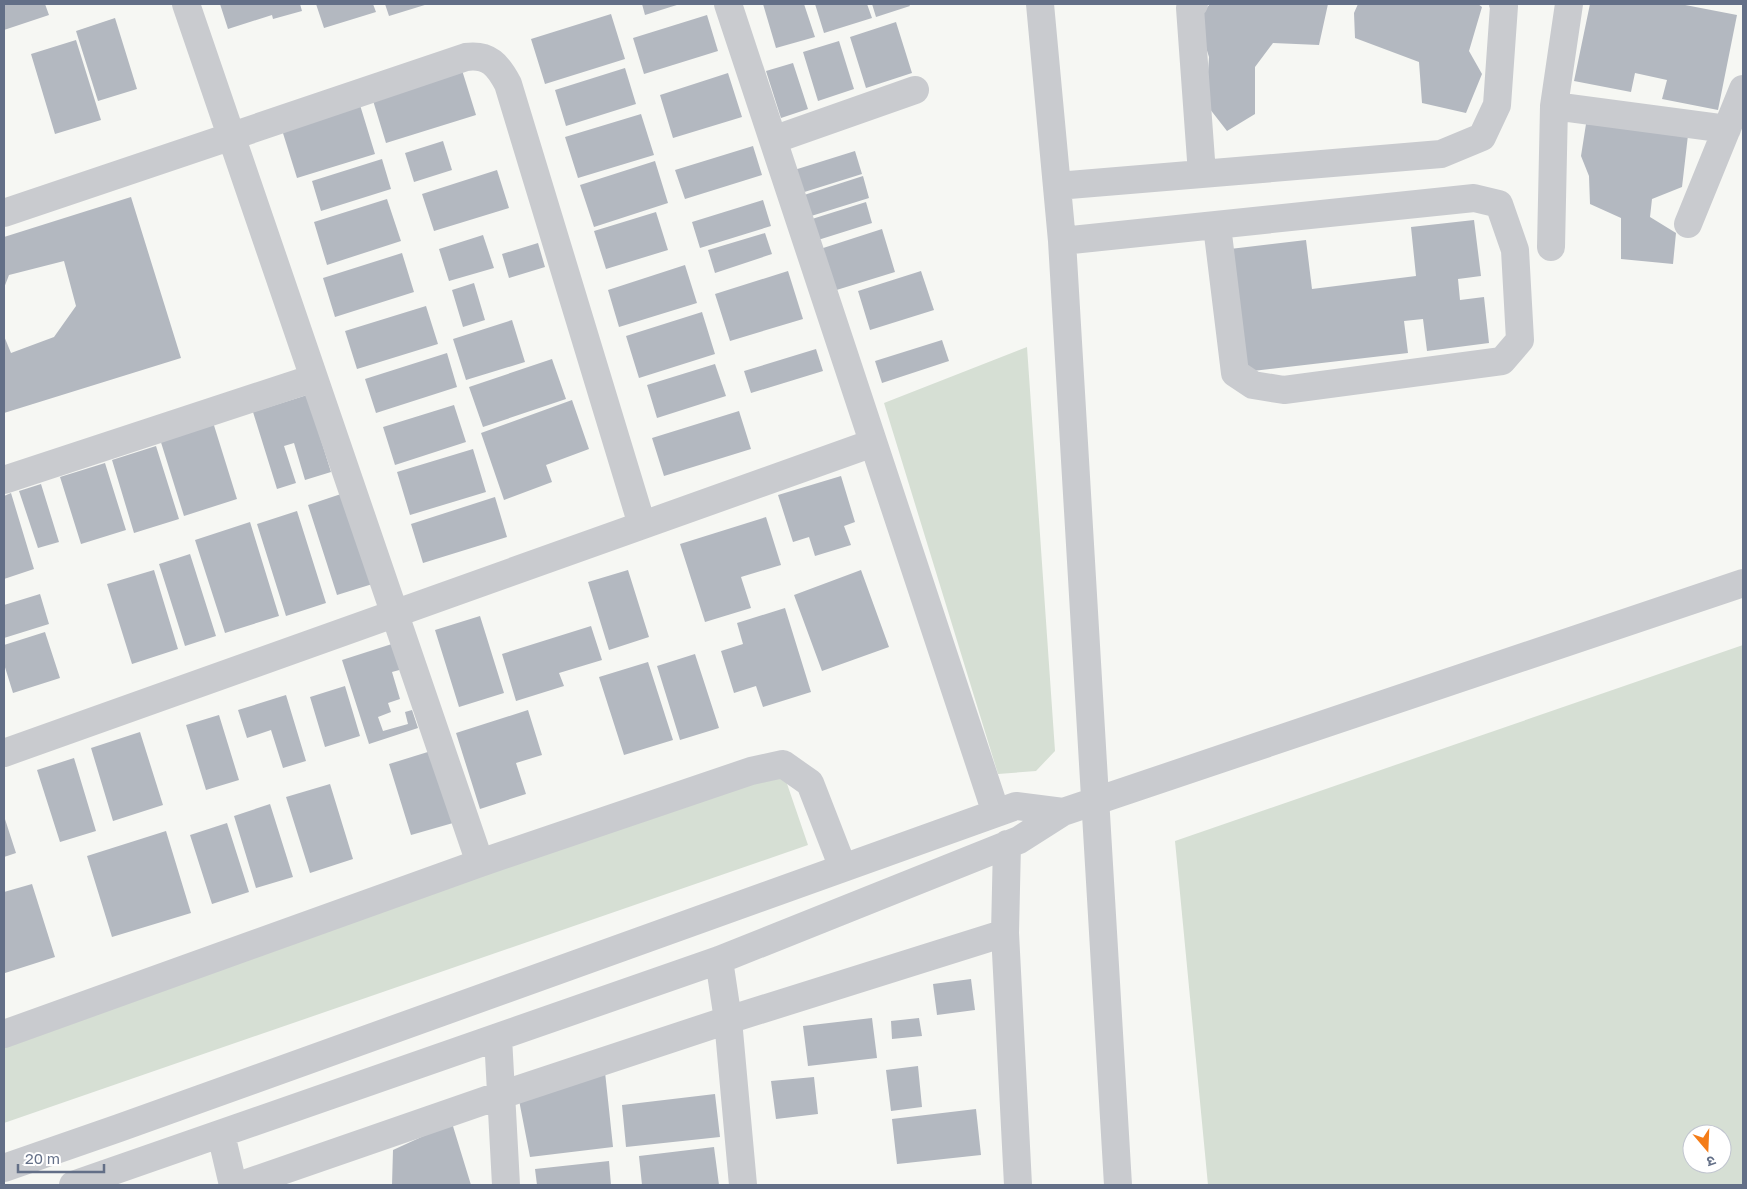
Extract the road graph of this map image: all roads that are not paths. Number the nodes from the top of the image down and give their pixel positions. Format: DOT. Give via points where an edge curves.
graph roads {
  1 [pos="186,4"];
  2 [pos="728,4"];
  3 [pos="1040,4"];
  4 [pos="1194,4"];
  5 [pos="1503,4"];
  6 [pos="1569,4"];
  7 [pos="1743,89"];
  8 [pos="915,90"];
  9 [pos="1554,106"];
  10 [pos="1727,129"];
  11 [pos="231,136"];
  12 [pos="773,140"];
  13 [pos="1202,174"];
  14 [pos="1057,186"];
  15 [pos="4,213"];
  16 [pos="1688,224"];
  17 [pos="1217,226"];
  18 [pos="1062,241"];
  19 [pos="1551,247"];
  20 [pos="314,378"];
  21 [pos="873,443"];
  22 [pos="4,480"];
  23 [pos="642,525"];
  24 [pos="1743,583"];
  25 [pos="394,614"];
  26 [pos="4,753"];
  27 [pos="1096,801"];
  28 [pos="1063,812"];
  29 [pos="996,813"];
  30 [pos="1007,844"];
  31 [pos="480,863"];
  32 [pos="843,868"];
  33 [pos="1005,933"];
  34 [pos="719,960"];
  35 [pos="728,1020"];
  36 [pos="4,1034"];
  37 [pos="498,1037"];
  38 [pos="501,1095"];
  39 [pos="221,1134"];
  40 [pos="4,1168"];
  41 [pos="74,1185"];
  42 [pos="233,1185"];
  43 [pos="240,1185"];
  44 [pos="506,1185"];
  45 [pos="743,1185"];
  46 [pos="1018,1185"];
  47 [pos="1118,1185"];
  1 -- 11 [label="street"];
  2 -- 12 [label="street"];
  3 -- 14 [label="street"];
  4 -- 13 [label="street" via="1190,8"];
  5 -- 13 [label="street" via="1497,105 1482,137 1441,154"];
  6 -- 9 [label="street"];
  7 -- 10 [label="street"];
  8 -- 12 [label="street"];
  9 -- 10 [label="street"];
  9 -- 19 [label="street"];
  10 -- 16 [label="street"];
  11 -- 15 [label="street"];
  11 -- 20 [label="street"];
  11 -- 23 [label="street" via="466,57 476,56 492,61 508,84"];
  12 -- 21 [label="street"];
  13 -- 14 [label="street"];
  14 -- 18 [label="street"];
  17 -- 17 [label="street" via="1235,373 1253,385 1284,390 1502,361 1520,340 1515,250 1499,204 1474,198"];
  17 -- 18 [label="street"];
  18 -- 27 [label="street"];
  20 -- 22 [label="street"];
  20 -- 25 [label="street"];
  21 -- 23 [label="street"];
  21 -- 29 [label="street"];
  23 -- 25 [label="street"];
  24 -- 27 [label="street"];
  25 -- 26 [label="street"];
  25 -- 31 [label="street"];
  27 -- 28 [label="street"];
  27 -- 47 [label="street"];
  28 -- 29 [label="street" via="1016,806"];
  28 -- 30 [label="street"];
  29 -- 32 [label="street"];
  30 -- 33 [label="street"];
  30 -- 34 [label="street"];
  31 -- 32 [label="street" via="751,771 784,764 810,783"];
  31 -- 36 [label="street"];
  32 -- 40 [label="street"];
  33 -- 35 [label="street"];
  33 -- 46 [label="street"];
  34 -- 35 [label="street"];
  34 -- 37 [label="street"];
  35 -- 38 [label="street"];
  35 -- 45 [label="street"];
  37 -- 38 [label="street"];
  37 -- 39 [label="street"];
  38 -- 43 [label="street"];
  38 -- 44 [label="street"];
  39 -- 41 [label="street"];
  39 -- 42 [label="street"];
}
